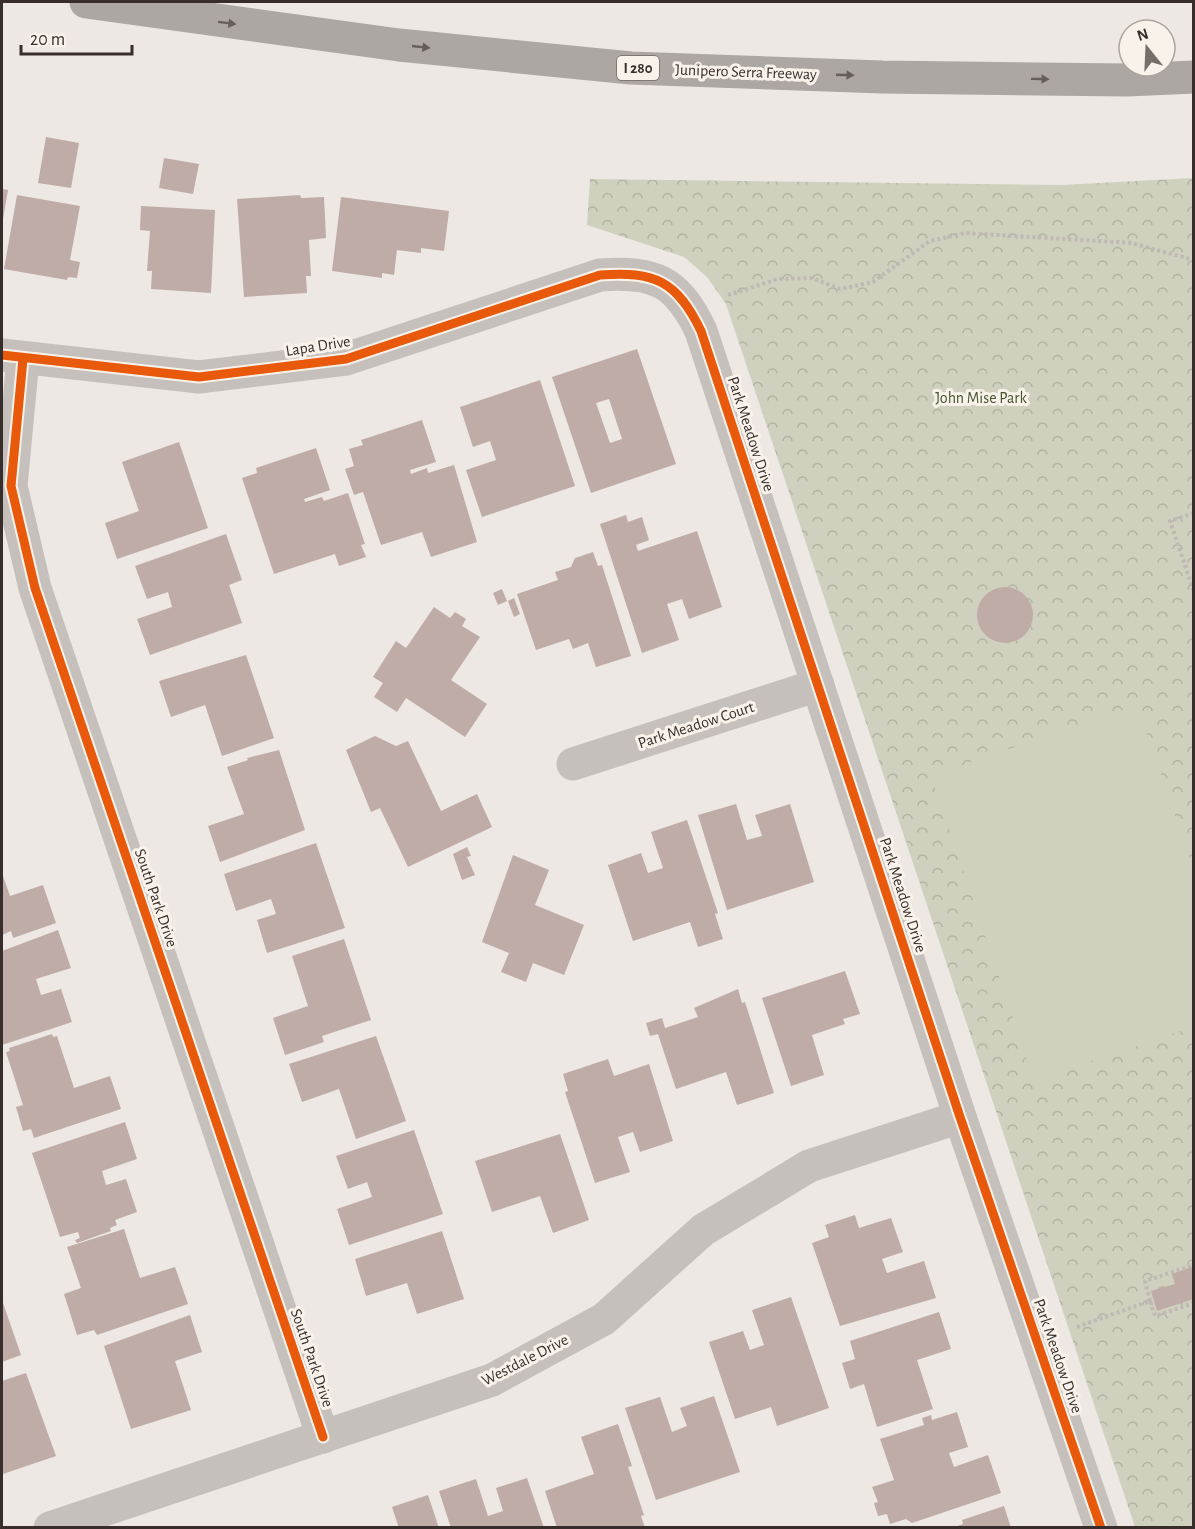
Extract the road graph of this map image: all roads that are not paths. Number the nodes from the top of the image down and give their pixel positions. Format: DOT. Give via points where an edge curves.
graph roads {
  1 [pos="86,2"];
  2 [pos="1194,76"];
  3 [pos="663,282"];
  4 [pos="13,357"];
  5 [pos="818,685"];
  6 [pos="573,764"];
  7 [pos="960,1117"];
  8 [pos="323,1437"];
  9 [pos="50,1527"];
  10 [pos="1101,1527"];
  1 -- 2 [label="highway, Junipero Serra Freeway / I 280, one-way" via="399,45 631,68 882,77 1127,80"];
  3 -- 4 [label="street, Lapa Drive" via="632,273 600,276 346,359 199,377"];
  3 -- 5 [label="street, Park Meadow Drive" via="688,303 701,332"];
  4 -- 8 [label="street, South Park Drive" via="11,486 35,588"];
  5 -- 6 [label="street, Park Meadow Court"];
  5 -- 7 [label="street, Park Meadow Drive"];
  7 -- 8 [label="street, Westdale Drive" via="809,1166 703,1230 604,1319 492,1380"];
  7 -- 10 [label="street, Park Meadow Drive"];
  8 -- 9 [label="street, Westdale Drive"];
}
